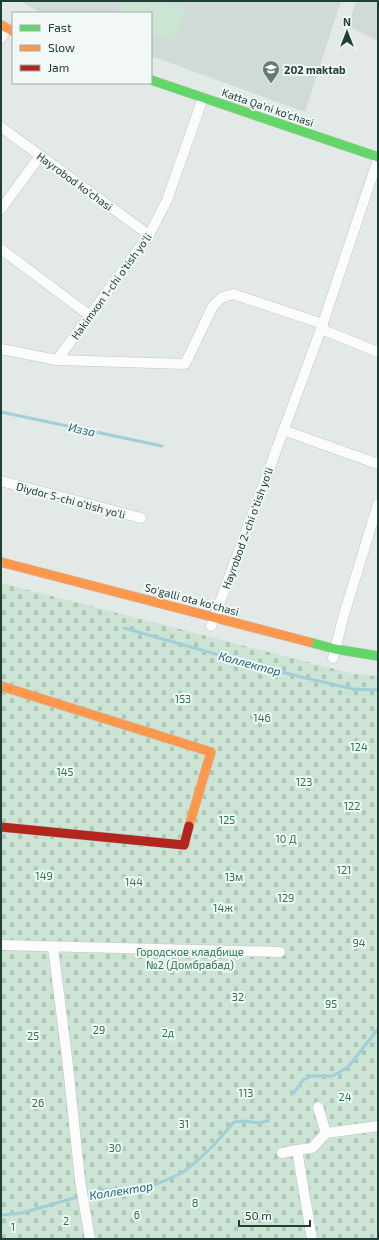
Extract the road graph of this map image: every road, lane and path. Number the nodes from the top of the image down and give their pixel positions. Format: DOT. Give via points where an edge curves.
graph roads {
  1 [pos="7,28"];
  2 [pos="1,38"];
  3 [pos="152,80"];
  4 [pos="204,98"];
  5 [pos="1,127"];
  6 [pos="40,156"];
  7 [pos="378,158"];
  8 [pos="1,209"];
  9 [pos="149,235"];
  10 [pos="1,249"];
  11 [pos="89,315"];
  12 [pos="322,326"];
  13 [pos="1,348"];
  14 [pos="378,352"];
  15 [pos="57,360"];
  16 [pos="283,430"];
  17 [pos="378,464"];
  18 [pos="1,481"];
  19 [pos="378,504"];
  20 [pos="141,518"];
  21 [pos="1,562"];
  22 [pos="1,572"];
  23 [pos="212,621"];
  24 [pos="336,655"];
  25 [pos="378,656"];
  26 [pos="1,686"];
  27 [pos="1,826"];
  28 [pos="1,945"];
  29 [pos="53,946"];
  30 [pos="280,952"];
  31 [pos="318,1107"];
  32 [pos="378,1126"];
  33 [pos="326,1133"];
  34 [pos="297,1150"];
  35 [pos="282,1153"];
  36 [pos="90,1239"];
  37 [pos="312,1239"];
  1 -- 2 [label="street"];
  3 -- 4 [label="main road, Katta Qa'ni ko'chasi"];
  4 -- 7 [label="main road, Katta Qa'ni ko'chasi"];
  4 -- 9 [label="street, Hakimxon 1-chi o'tish yo'li" via="167,200"];
  5 -- 6 [label="street, Hayrobod ko'chasi"];
  6 -- 8 [label="street"];
  6 -- 9 [label="street, Hayrobod ko'chasi"];
  7 -- 12 [label="street, Hayrobod 2-chi o'tish yo'li"];
  9 -- 11 [label="street, Hakimxon 1-chi o'tish yo'li"];
  10 -- 11 [label="street"];
  11 -- 15 [label="street, Hakimxon 1-chi o'tish yo'li"];
  12 -- 14 [label="street"];
  12 -- 15 [label="street" via="233,294 221,298 213,306 185,364"];
  12 -- 16 [label="street, Hayrobod 2-chi o'tish yo'li"];
  13 -- 15 [label="street"];
  16 -- 17 [label="street"];
  16 -- 23 [label="street, Hayrobod 2-chi o'tish yo'li"];
  18 -- 20 [label="street, Diydor 5-chi o'tish yo'li"];
  19 -- 24 [label="street" via="343,618"];
  21 -- 23 [label="main road, So'galli ota ko'chasi"];
  22 -- 23 [label="main road, So'galli ota ko'chasi"];
  23 -- 24 [label="main road, So'galli ota ko'chasi"];
  24 -- 25 [label="main road, So'galli ota ko'chasi"];
  26 -- 27 [label="main road" via="211,752 184,845"];
  28 -- 29 [label="street"];
  29 -- 30 [label="street"];
  29 -- 36 [label="street" via="80,1180"];
  31 -- 33 [label="street"];
  32 -- 33 [label="street"];
  33 -- 34 [label="street" via="312,1148"];
  34 -- 35 [label="street"];
  34 -- 37 [label="street"];
}
